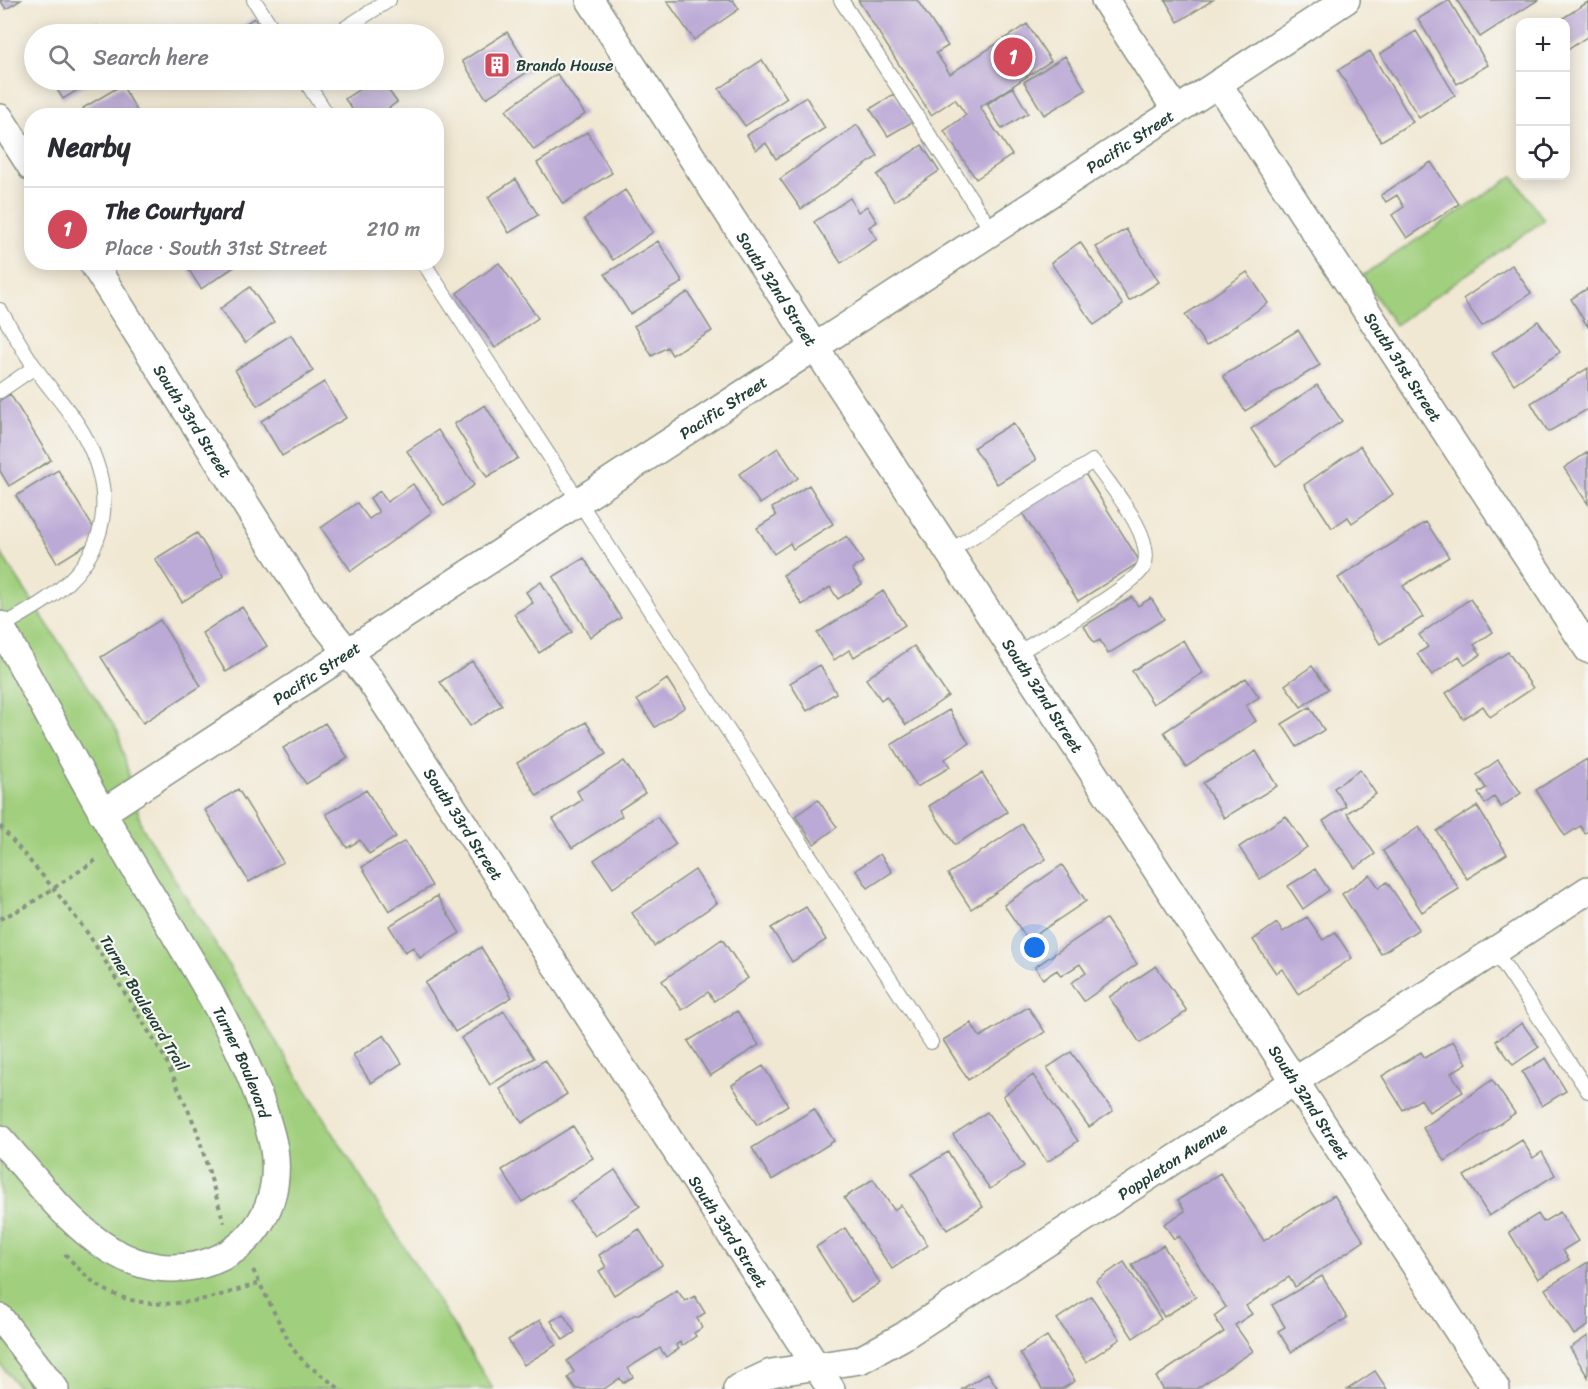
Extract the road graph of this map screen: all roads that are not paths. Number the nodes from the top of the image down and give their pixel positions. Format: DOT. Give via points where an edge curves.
graph roads {
  1 [pos="254,0"];
  2 [pos="388,0"];
  3 [pos="590,0"];
  4 [pos="841,0"];
  5 [pos="1105,0"];
  6 [pos="1346,0"];
  7 [pos="270,24"];
  8 [pos="351,24"];
  9 [pos="1218,84"];
  10 [pos="311,90"];
  11 [pos="323,108"];
  12 [pos="1176,110"];
  13 [pos="0,118"];
  14 [pos="24,156"];
  15 [pos="992,231"];
  16 [pos="97,270"];
  17 [pos="428,270"];
  18 [pos="0,310"];
  19 [pos="814,348"];
  20 [pos="34,368"];
  21 [pos="0,391"];
  22 [pos="578,503"];
  23 [pos="948,552"];
  24 [pos="0,626"];
  25 [pos="1588,649"];
  26 [pos="348,653"];
  27 [pos="1016,654"];
  28 [pos="102,813"];
  29 [pos="1588,890"];
  30 [pos="1495,951"];
  31 [pos="931,1042"];
  32 [pos="1297,1081"];
  33 [pos="1588,1091"];
  34 [pos="0,1139"];
  35 [pos="0,1318"];
  36 [pos="816,1366"];
  37 [pos="55,1389"];
  38 [pos="737,1389"];
  39 [pos="831,1389"];
  40 [pos="1496,1389"];
  1 -- 7 [label="lane"];
  2 -- 8 [label="lane"];
  3 -- 19 [label="street, South 32nd Street"];
  4 -- 15 [label="lane"];
  5 -- 12 [label="street"];
  6 -- 9 [label="street, Pacific Street"];
  9 -- 12 [label="street, Pacific Street"];
  9 -- 25 [label="street, South 31st Street"];
  10 -- 11 [label="lane"];
  12 -- 15 [label="street, Pacific Street"];
  13 -- 14 [label="street"];
  15 -- 19 [label="street, Pacific Street"];
  16 -- 26 [label="street, South 33rd Street" via="309,604"];
  17 -- 22 [label="lane"];
  18 -- 20 [label="lane"];
  19 -- 22 [label="street, Pacific Street"];
  19 -- 23 [label="street, South 32nd Street"];
  20 -- 21 [label="lane"];
  20 -- 24 [label="lane" via="84,434 101,478 102,532 96,548 70,580 50,598"];
  22 -- 26 [label="street, Pacific Street"];
  22 -- 31 [label="lane"];
  23 -- 27 [label="street, South 32nd Street"];
  23 -- 27 [label="lane" via="1093,461 1137,527 1145,546 1145,560 1135,576 1091,609"];
  24 -- 28 [label="street, Turner Boulevard"];
  26 -- 28 [label="street, Pacific Street"];
  26 -- 36 [label="street, South 33rd Street" via="370,680"];
  27 -- 32 [label="street, South 32nd Street"];
  28 -- 34 [label="street, Turner Boulevard" via="229,1029 255,1086 271,1136 275,1188 260,1224 239,1248 205,1264 176,1270 147,1268 103,1247"];
  29 -- 30 [label="street, Poppleton Avenue"];
  30 -- 32 [label="street, Poppleton Avenue"];
  30 -- 33 [label="lane"];
  32 -- 36 [label="street, Poppleton Avenue" via="902,1337 860,1360"];
  32 -- 40 [label="street, South 32nd Street"];
  35 -- 37 [label="street"];
  36 -- 38 [label="street, Poppleton Avenue" via="771,1373"];
  36 -- 39 [label="street, South 33rd Street"];
}
